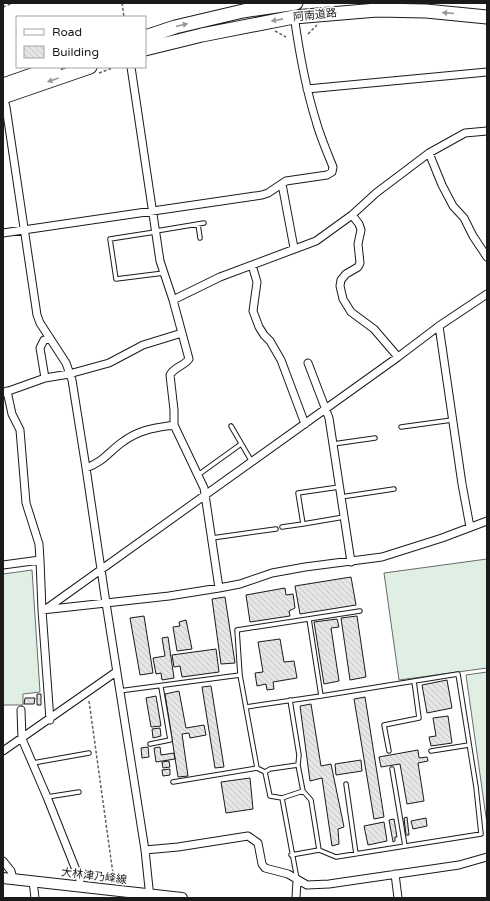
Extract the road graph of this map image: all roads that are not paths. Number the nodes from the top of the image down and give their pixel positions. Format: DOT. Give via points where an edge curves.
graph roads {
  1 [pos="292,3"];
  2 [pos="296,3"];
  3 [pos="294,17"];
  4 [pos="487,17"];
  5 [pos="146,37"];
  6 [pos="146,49"];
  7 [pos="52,68"];
  8 [pos="87,68"];
  9 [pos="131,68"];
  10 [pos="487,72"];
  11 [pos="3,85"];
  12 [pos="307,89"];
  13 [pos="3,97"];
  14 [pos="487,131"];
  15 [pos="429,153"];
  16 [pos="282,184"];
  17 [pos="153,211"];
  18 [pos="352,215"];
  19 [pos="204,223"];
  20 [pos="198,224"];
  21 [pos="25,229"];
  22 [pos="156,231"];
  23 [pos="3,232"];
  24 [pos="200,238"];
  25 [pos="294,248"];
  26 [pos="487,256"];
  27 [pos="252,265"];
  28 [pos="164,273"];
  29 [pos="487,294"];
  30 [pos="173,300"];
  31 [pos="439,326"];
  32 [pos="182,333"];
  33 [pos="50,338"];
  34 [pos="398,358"];
  35 [pos="308,363"];
  36 [pos="69,374"];
  37 [pos="45,378"];
  38 [pos="5,392"];
  39 [pos="326,409"];
  40 [pos="452,420"];
  41 [pos="306,424"];
  42 [pos="174,425"];
  43 [pos="231,426"];
  44 [pos="401,427"];
  45 [pos="375,438"];
  46 [pos="241,444"];
  47 [pos="333,444"];
  48 [pos="252,462"];
  49 [pos="86,468"];
  50 [pos="198,475"];
  51 [pos="339,487"];
  52 [pos="394,489"];
  53 [pos="205,495"];
  54 [pos="341,498"];
  55 [pos="344,517"];
  56 [pos="487,521"];
  57 [pos="303,524"];
  58 [pos="282,527"];
  59 [pos="470,528"];
  60 [pos="276,529"];
  61 [pos="212,538"];
  62 [pos="40,560"];
  63 [pos="351,562"];
  64 [pos="3,566"];
  65 [pos="101,569"];
  66 [pos="219,588"];
  67 [pos="106,603"];
  68 [pos="44,610"];
  69 [pos="360,611"];
  70 [pos="309,619"];
  71 [pos="116,672"];
  72 [pos="240,675"];
  73 [pos="414,681"];
  74 [pos="161,687"];
  75 [pos="120,691"];
  76 [pos="321,696"];
  77 [pos="290,700"];
  78 [pos="246,707"];
  79 [pos="21,710"];
  80 [pos="50,720"];
  81 [pos="22,739"];
  82 [pos="150,744"];
  83 [pos="470,745"];
  84 [pos="3,751"];
  85 [pos="389,751"];
  86 [pos="430,751"];
  87 [pos="89,753"];
  88 [pos="33,763"];
  89 [pos="298,764"];
  90 [pos="257,768"];
  91 [pos="392,769"];
  92 [pos="265,772"];
  93 [pos="173,782"];
  94 [pos="346,784"];
  95 [pos="303,791"];
  96 [pos="78,792"];
  97 [pos="47,797"];
  98 [pos="282,798"];
  99 [pos="405,846"];
  100 [pos="145,850"];
  101 [pos="320,850"];
  102 [pos="356,854"];
  103 [pos="292,855"];
  104 [pos="487,857"];
  105 [pos="3,861"];
  106 [pos="395,874"];
  107 [pos="8,878"];
  108 [pos="297,880"];
  109 [pos="33,881"];
  110 [pos="79,886"];
  111 [pos="117,894"];
  112 [pos="150,896"];
  113 [pos="35,898"];
  114 [pos="182,898"];
  115 [pos="296,898"];
  116 [pos="398,898"];
  1 -- 2 [label="highway, 阿南道路"];
  1 -- 3 [label="street"];
  5 -- 1 [label="highway, 阿南道路, one-way" via="243,11"];
  4 -- 3 [label="highway, 阿南道路, one-way" via="426,11 378,10"];
  3 -- 6 [label="highway, 阿南道路, one-way"];
  3 -- 12 [label="street"];
  7 -- 11 [label="highway"];
  8 -- 13 [label="highway, one-way"];
  9 -- 17 [label="street"];
  10 -- 12 [label="street"];
  12 -- 16 [label="street" via="333,167 332,172"];
  13 -- 21 [label="street"];
  14 -- 15 [label="street" via="465,133"];
  15 -- 18 [label="street" via="376,193"];
  15 -- 26 [label="street" via="453,206 464,218"];
  16 -- 17 [label="street" via="262,195"];
  16 -- 25 [label="street"];
  17 -- 21 [label="street"];
  17 -- 22 [label="street"];
  18 -- 25 [label="street" via="316,241"];
  18 -- 34 [label="street" via="361,230 358,244 360,263 341,280 343,298 351,312 374,329"];
  19 -- 20 [label="lane"];
  20 -- 22 [label="lane"];
  20 -- 24 [label="lane"];
  21 -- 23 [label="street"];
  21 -- 33 [label="street" via="37,315"];
  22 -- 28 [label="street"];
  22 -- 28 [label="lane" via="110,239 116,279"];
  25 -- 27 [label="street"];
  27 -- 30 [label="street"];
  27 -- 41 [label="street" via="257,282 254,311 258,327 281,360"];
  28 -- 30 [label="street"];
  29 -- 31 [label="street"];
  30 -- 32 [label="street"];
  31 -- 34 [label="street"];
  31 -- 40 [label="street"];
  32 -- 36 [label="street" via="143,345 109,363"];
  32 -- 42 [label="street" via="189,359 172,370 170,375"];
  33 -- 36 [label="street" via="66,363"];
  33 -- 37 [label="street" via="44,340 40,348"];
  34 -- 39 [label="street"];
  35 -- 39 [label="street"];
  36 -- 37 [label="street"];
  36 -- 49 [label="street"];
  37 -- 38 [label="street"];
  38 -- 62 [label="street" via="20,430 26,503 39,544"];
  39 -- 41 [label="street"];
  39 -- 47 [label="street"];
  40 -- 44 [label="lane"];
  40 -- 59 [label="street"];
  41 -- 48 [label="street"];
  42 -- 49 [label="street" via="138,432 123,441 102,461"];
  42 -- 50 [label="street"];
  43 -- 46 [label="lane"];
  45 -- 47 [label="lane"];
  46 -- 48 [label="lane"];
  46 -- 50 [label="lane"];
  47 -- 51 [label="street"];
  48 -- 53 [label="street"];
  49 -- 65 [label="street"];
  50 -- 53 [label="street"];
  51 -- 54 [label="street"];
  51 -- 57 [label="lane" via="298,493"];
  52 -- 54 [label="lane"];
  53 -- 61 [label="street"];
  53 -- 65 [label="street"];
  54 -- 55 [label="street"];
  55 -- 57 [label="lane"];
  55 -- 63 [label="street"];
  56 -- 59 [label="street"];
  57 -- 58 [label="lane"];
  59 -- 63 [label="street" via="382,557"];
  60 -- 61 [label="lane"];
  61 -- 66 [label="street"];
  62 -- 64 [label="street"];
  62 -- 68 [label="street"];
  63 -- 66 [label="street" via="272,573"];
  65 -- 67 [label="street"];
  65 -- 68 [label="street"];
  66 -- 67 [label="street"];
  67 -- 68 [label="street"];
  67 -- 71 [label="street"];
  68 -- 80 [label="street"];
  69 -- 70 [label="lane"];
  70 -- 72 [label="lane" via="237,630"];
  70 -- 76 [label="lane"];
  71 -- 75 [label="street"];
  71 -- 80 [label="street"];
  72 -- 74 [label="lane"];
  72 -- 78 [label="lane"];
  73 -- 76 [label="lane"];
  73 -- 83 [label="lane" via="458,674"];
  73 -- 85 [label="lane" via="419,718 384,725"];
  74 -- 75 [label="lane"];
  74 -- 82 [label="lane" via="170,740"];
  75 -- 100 [label="street"];
  76 -- 77 [label="lane"];
  77 -- 78 [label="lane"];
  77 -- 89 [label="lane" via="299,755"];
  78 -- 90 [label="lane"];
  79 -- 81 [label="street"];
  80 -- 81 [label="street"];
  81 -- 84 [label="street"];
  81 -- 88 [label="street"];
  83 -- 86 [label="lane"];
  83 -- 99 [label="lane" via="481,834"];
  87 -- 88 [label="lane"];
  88 -- 97 [label="street"];
  89 -- 92 [label="lane" via="270,768"];
  89 -- 95 [label="lane"];
  90 -- 92 [label="lane"];
  90 -- 93 [label="lane"];
  91 -- 99 [label="lane"];
  92 -- 98 [label="lane" via="270,796"];
  94 -- 102 [label="lane"];
  95 -- 98 [label="lane"];
  95 -- 101 [label="lane" via="311,800"];
  96 -- 97 [label="lane"];
  97 -- 110 [label="street" via="80,880"];
  98 -- 103 [label="lane"];
  99 -- 102 [label="lane"];
  100 -- 108 [label="street" via="248,836 258,843 265,868 288,874"];
  100 -- 112 [label="street"];
  101 -- 102 [label="lane" via="336,857"];
  101 -- 103 [label="lane"];
  103 -- 108 [label="lane"];
  104 -- 106 [label="street"];
  105 -- 107 [label="street" via="11,871"];
  106 -- 108 [label="street" via="329,884 307,885"];
  106 -- 116 [label="street"];
  107 -- 109 [label="main road, 大林津乃峰線"];
  108 -- 115 [label="street"];
  109 -- 110 [label="main road, 大林津乃峰線"];
  109 -- 113 [label="street"];
  110 -- 111 [label="main road, 大林津乃峰線"];
  111 -- 112 [label="main road, 大林津乃峰線"];
  112 -- 114 [label="main road, 大林津乃峰線"];
}
